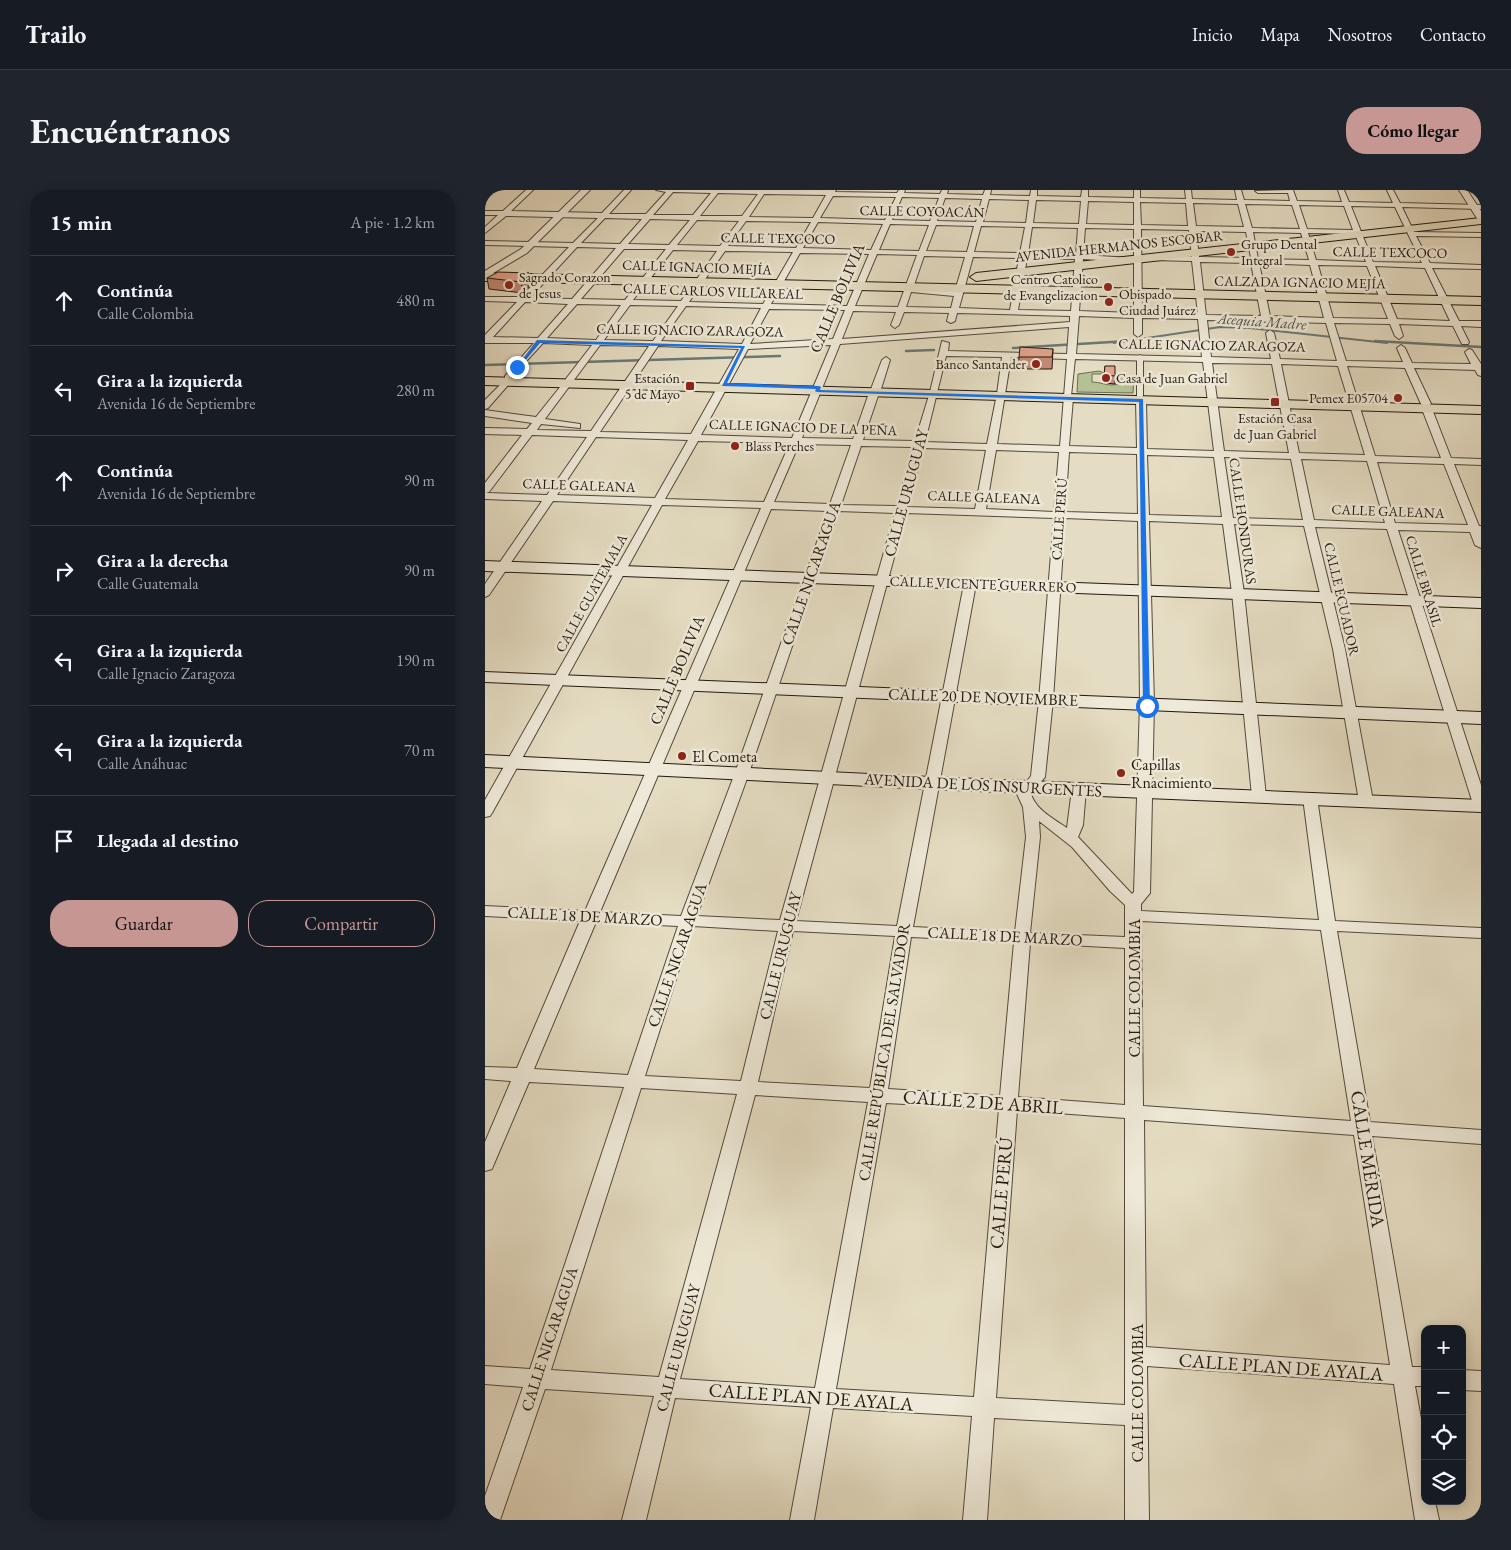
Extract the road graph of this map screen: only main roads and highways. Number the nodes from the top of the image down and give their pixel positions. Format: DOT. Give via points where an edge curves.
graph roads {
  1 [pos="1481,219"];
  2 [pos="485,276"];
  3 [pos="960,287"];
  4 [pos="909,288"];
  5 [pos="1481,301"];
  6 [pos="485,380"];
  7 [pos="1426,406"];
  8 [pos="1481,406"];
  9 [pos="1481,410"];
  10 [pos="485,566"];
  11 [pos="1481,603"];
  12 [pos="485,677"];
  13 [pos="1481,718"];
  14 [pos="485,761"];
  15 [pos="1481,806"];
  1 -- 3 [label="main road, AVENIDA HERMANOS ESCOBAR" via="1411,232 1305,236 1195,256 1079,261 1021,271"];
  2 -- 4 [label="main road, CALLE IGNACIO MEJÍA"];
  3 -- 4 [label="main road, CALZADA IGNACIO MEJÍA"];
  3 -- 5 [label="main road, CALZADA IGNACIO MEJÍA"];
  6 -- 7 [label="main road" via="513,373 568,382"];
  7 -- 8 [label="main road"];
  7 -- 9 [label="main road"];
  10 -- 11 [label="main road, CALLE VICENTE GUERRERO"];
  12 -- 13 [label="main road, CALLE 20 DE NOVIEMBRE"];
  14 -- 15 [label="main road, AVENIDA DE LOS INSURGENTES" via="931,783 1030,797 1079,789"];
}
